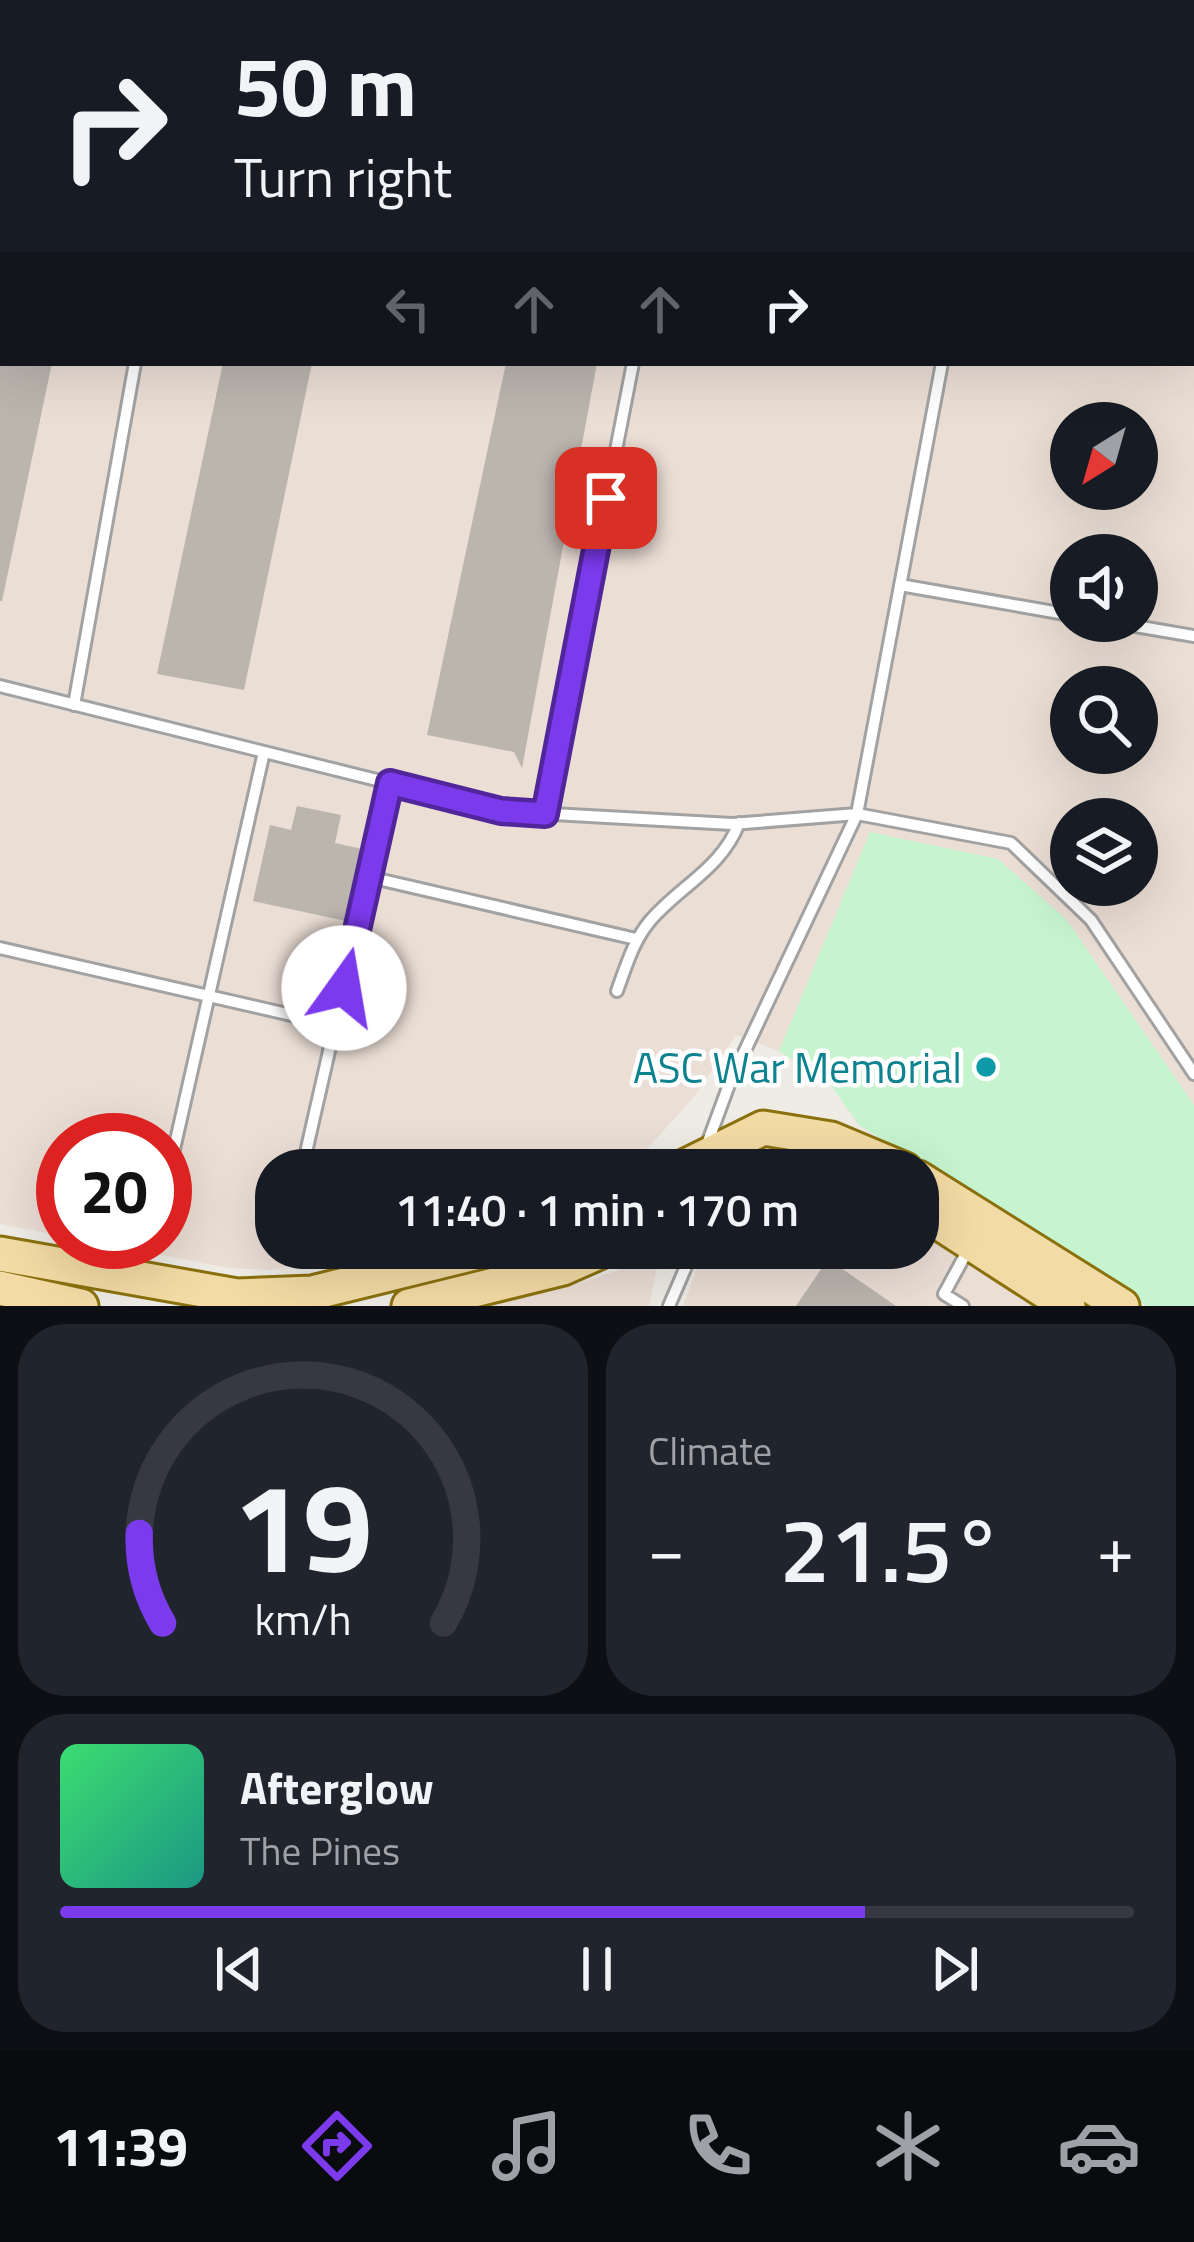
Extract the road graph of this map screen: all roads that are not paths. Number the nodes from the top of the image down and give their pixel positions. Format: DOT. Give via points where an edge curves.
graph roads {
  1 [pos="135,366"];
  2 [pos="631,366"];
  3 [pos="941,366"];
  4 [pos="900,585"];
  5 [pos="1050,611"];
  6 [pos="1158,630"];
  7 [pos="1194,636"];
  8 [pos="0,686"];
  9 [pos="74,705"];
  10 [pos="264,752"];
  11 [pos="390,783"];
  12 [pos="545,814"];
  13 [pos="857,814"];
  14 [pos="739,823"];
  15 [pos="369,878"];
  16 [pos="636,939"];
  17 [pos="0,948"];
  18 [pos="617,991"];
  19 [pos="209,996"];
  20 [pos="335,1025"];
  21 [pos="1194,1074"];
  22 [pos="182,1113"];
  23 [pos="307,1148"];
  24 [pos="701,1149"];
  25 [pos="725,1149"];
  26 [pos="856,1149"];
  27 [pos="939,1191"];
  28 [pos="939,1221"];
  29 [pos="973,1240"];
  30 [pos="0,1254"];
  31 [pos="410,1269"];
  32 [pos="559,1269"];
  33 [pos="685,1269"];
  34 [pos="0,1288"];
  35 [pos="81,1306"];
  36 [pos="409,1306"];
  37 [pos="669,1306"];
  38 [pos="963,1306"];
  39 [pos="1068,1306"];
  40 [pos="1122,1306"];
  1 -- 9 [label="lane"];
  2 -- 12 [label="lane"];
  3 -- 4 [label="lane"];
  4 -- 5 [label="lane"];
  4 -- 13 [label="lane"];
  6 -- 7 [label="lane"];
  8 -- 9 [label="lane"];
  9 -- 10 [label="lane"];
  10 -- 11 [label="lane"];
  10 -- 19 [label="lane"];
  11 -- 12 [label="lane"];
  11 -- 15 [label="lane"];
  12 -- 14 [label="lane"];
  13 -- 14 [label="lane"];
  13 -- 21 [label="lane" via="1011,844 1091,920"];
  13 -- 24 [label="lane"];
  14 -- 16 [label="lane" via="721,858"];
  15 -- 16 [label="lane"];
  15 -- 20 [label="lane"];
  16 -- 18 [label="lane"];
  17 -- 19 [label="lane"];
  19 -- 20 [label="lane"];
  19 -- 22 [label="lane"];
  20 -- 23 [label="lane"];
  25 -- 26 [label="main road" via="763,1128"];
  27 -- 40 [label="main road"];
  28 -- 29 [label="main road"];
  29 -- 38 [label="lane" via="944,1294"];
  29 -- 39 [label="main road"];
  30 -- 31 [label="main road" via="237,1296 312,1293"];
  32 -- 36 [label="main road"];
  33 -- 37 [label="lane"];
  34 -- 35 [label="main road"];
}
